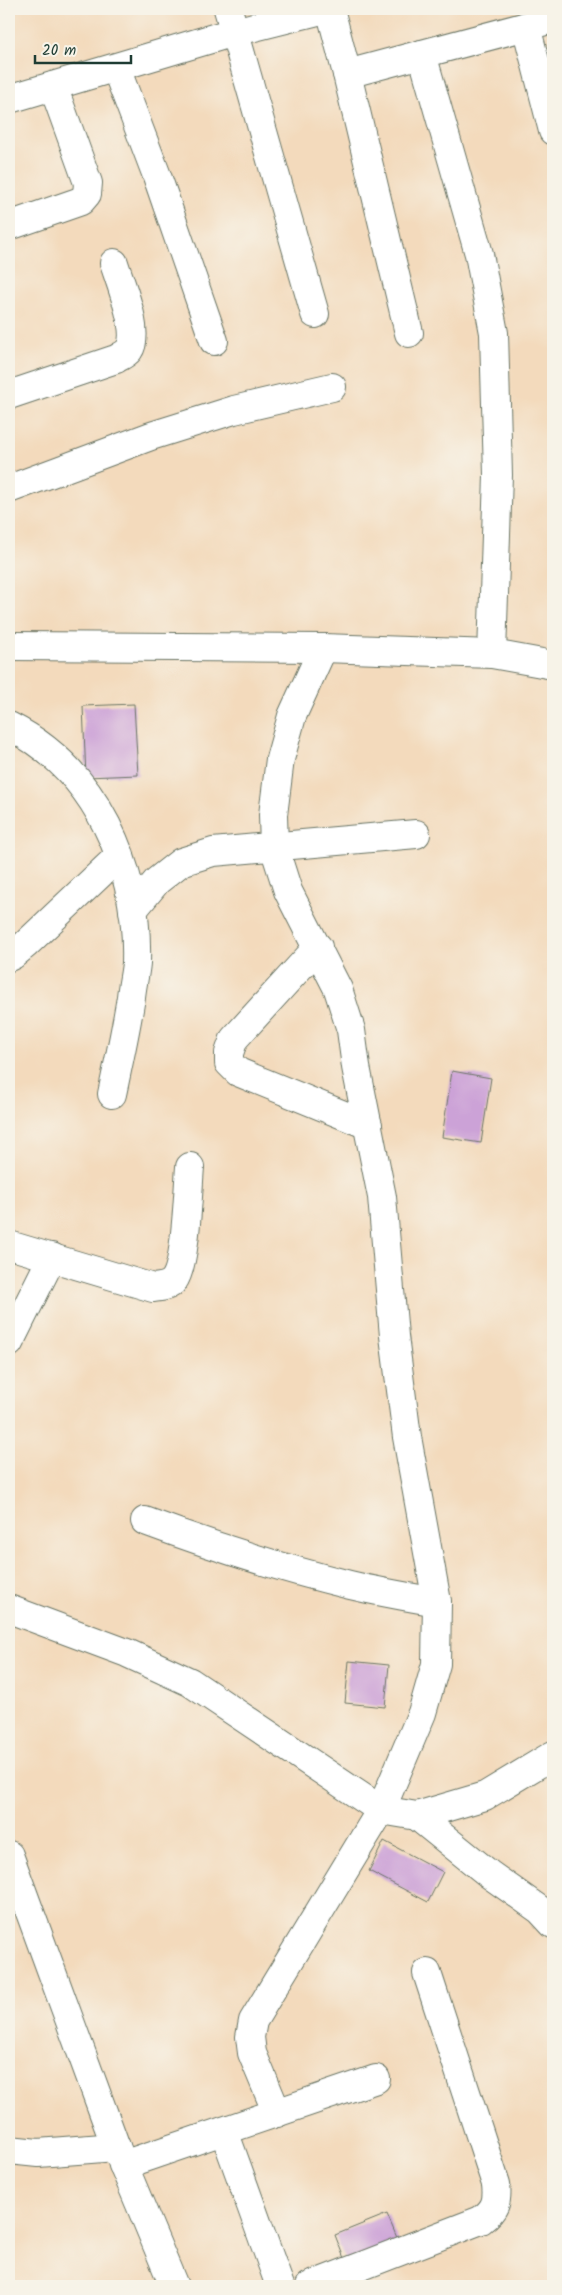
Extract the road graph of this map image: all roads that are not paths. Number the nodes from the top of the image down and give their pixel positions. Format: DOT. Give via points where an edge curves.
graph roads {
  1 [pos="326,9"];
  2 [pos="330,9"];
  3 [pos="553,19"];
  4 [pos="231,20"];
  5 [pos="526,26"];
  6 [pos="422,54"];
  7 [pos="116,68"];
  8 [pos="347,74"];
  9 [pos="53,86"];
  10 [pos="9,99"];
  11 [pos="553,131"];
  12 [pos="9,226"];
  13 [pos="114,263"];
  14 [pos="315,314"];
  15 [pos="408,333"];
  16 [pos="214,341"];
  17 [pos="332,387"];
  18 [pos="9,395"];
  19 [pos="9,489"];
  20 [pos="9,646"];
  21 [pos="323,648"];
  22 [pos="492,654"];
  23 [pos="553,665"];
  24 [pos="9,726"];
  25 [pos="416,834"];
  26 [pos="274,847"];
  27 [pos="120,855"];
  28 [pos="133,910"];
  29 [pos="318,947"];
  30 [pos="9,956"];
  31 [pos="112,1094"];
  32 [pos="368,1125"];
  33 [pos="190,1167"];
  34 [pos="9,1245"];
  35 [pos="52,1257"];
  36 [pos="9,1343"];
  37 [pos="145,1521"];
  38 [pos="437,1602"];
  39 [pos="9,1610"];
  40 [pos="553,1755"];
  41 [pos="381,1810"];
  42 [pos="417,1816"];
  43 [pos="9,1856"];
  44 [pos="553,1924"];
  45 [pos="427,1973"];
  46 [pos="376,2079"];
  47 [pos="277,2113"];
  48 [pos="224,2131"];
  49 [pos="9,2150"];
  50 [pos="119,2156"];
  51 [pos="174,2286"];
  52 [pos="280,2286"];
  53 [pos="310,2286"];
  1 -- 4 [label="street"];
  2 -- 8 [label="street"];
  3 -- 5 [label="street"];
  4 -- 7 [label="street"];
  4 -- 14 [label="street"];
  5 -- 6 [label="street"];
  5 -- 11 [label="street"];
  6 -- 8 [label="street"];
  6 -- 22 [label="street" via="479,254 494,333 498,475"];
  7 -- 9 [label="street"];
  7 -- 16 [label="street"];
  8 -- 15 [label="street"];
  9 -- 10 [label="street"];
  9 -- 12 [label="street" via="88,183 87,194 81,201"];
  13 -- 18 [label="street" via="131,318 134,338 128,351 116,359"];
  17 -- 19 [label="street" via="234,410 151,436"];
  20 -- 21 [label="street"];
  21 -- 22 [label="street"];
  21 -- 26 [label="street" via="292,716 280,759 273,815"];
  22 -- 23 [label="street"];
  24 -- 27 [label="street" via="63,764 96,804"];
  25 -- 26 [label="street"];
  26 -- 28 [label="street" via="213,852 181,862"];
  26 -- 29 [label="street" via="288,891"];
  27 -- 28 [label="street"];
  27 -- 30 [label="street"];
  28 -- 31 [label="street" via="136,964"];
  29 -- 32 [label="street" via="338,989 351,1030"];
  29 -- 32 [label="street" via="234,1039 229,1063 238,1072"];
  32 -- 38 [label="street" via="382,1197 407,1437"];
  33 -- 35 [label="street" via="182,1263 174,1280 164,1287 153,1288"];
  34 -- 35 [label="street"];
  35 -- 36 [label="street"];
  37 -- 38 [label="street" via="276,1566 352,1586"];
  38 -- 41 [label="street" via="436,1664 422,1712"];
  39 -- 41 [label="street" via="127,1653 190,1682"];
  40 -- 42 [label="street" via="485,1796"];
  41 -- 42 [label="street"];
  41 -- 47 [label="street" via="253,2021 252,2053"];
  42 -- 44 [label="street" via="540,1910"];
  43 -- 50 [label="street"];
  45 -- 53 [label="street" via="496,2184 498,2200 492,2212 481,2220"];
  46 -- 47 [label="street"];
  47 -- 48 [label="street"];
  48 -- 50 [label="street"];
  48 -- 52 [label="street"];
  49 -- 50 [label="street"];
  50 -- 51 [label="street"];
}
